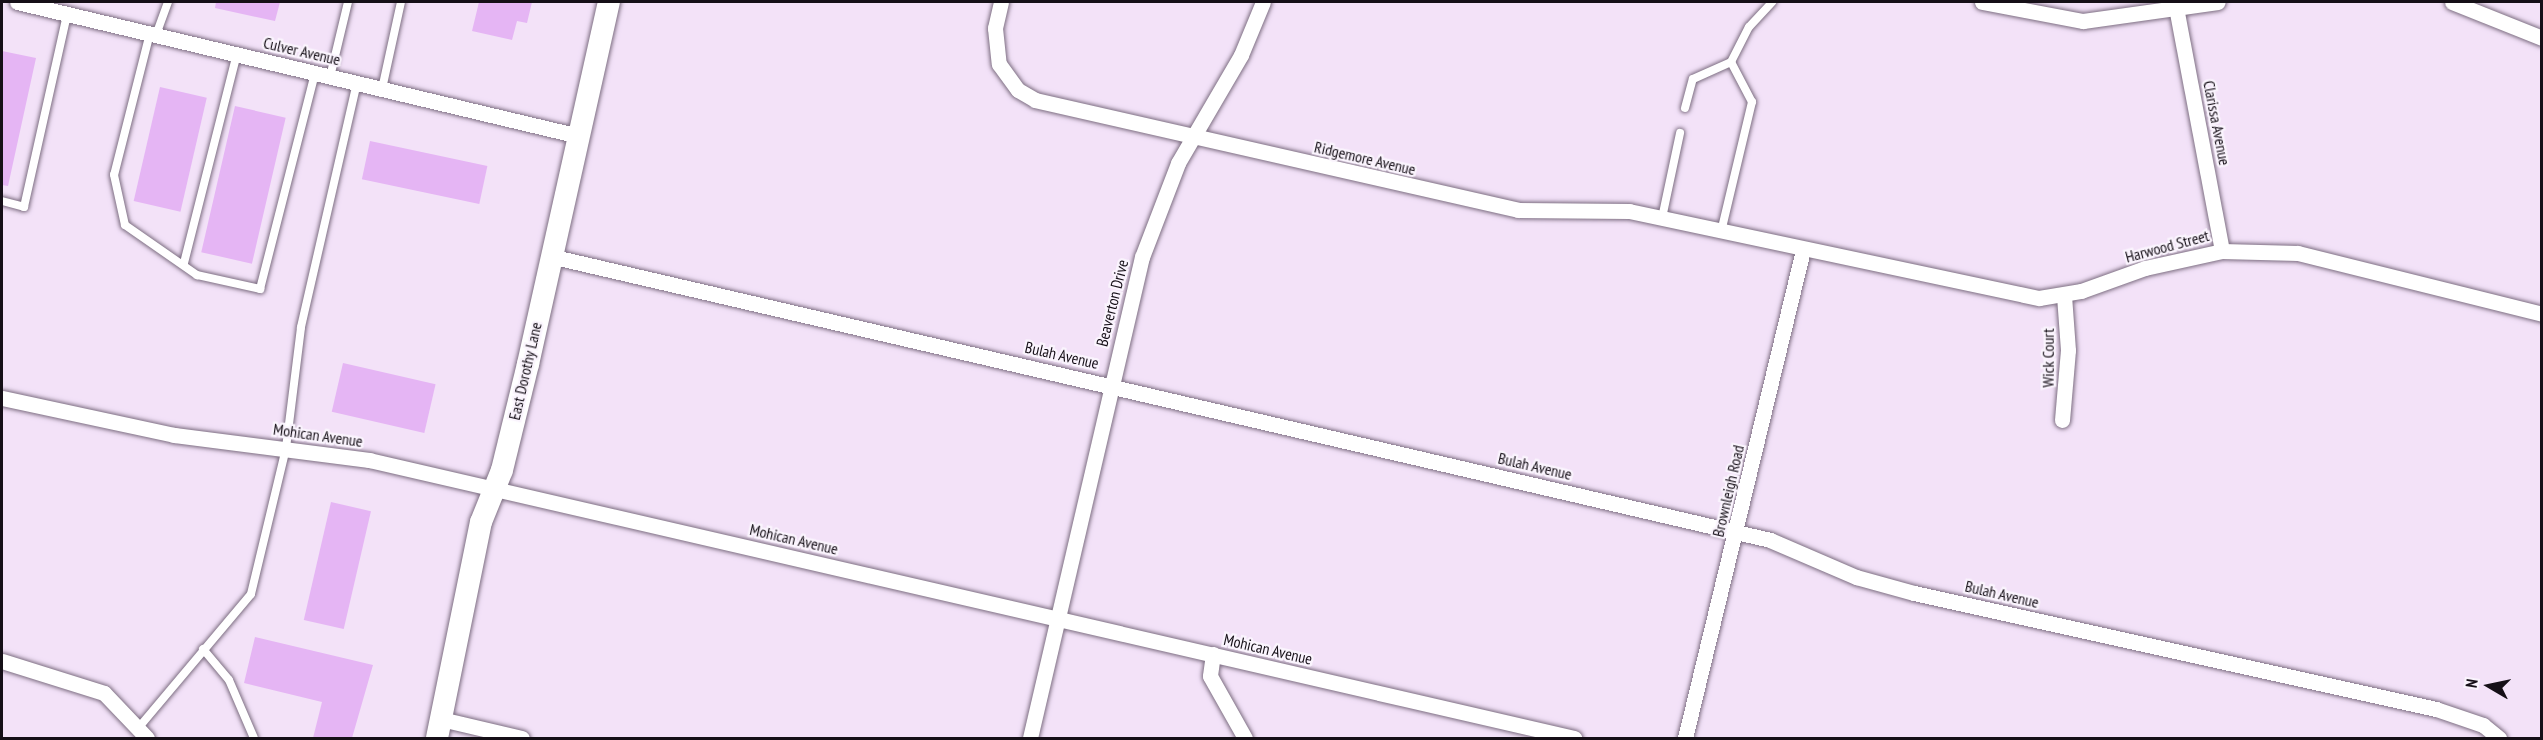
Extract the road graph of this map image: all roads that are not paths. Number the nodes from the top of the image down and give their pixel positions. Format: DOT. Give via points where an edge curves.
graph roads {
  1 [pos="17,2"];
  2 [pos="168,2"];
  3 [pos="348,2"];
  4 [pos="401,2"];
  5 [pos="609,2"];
  6 [pos="1001,2"];
  7 [pos="1263,2"];
  8 [pos="1772,2"];
  9 [pos="1982,2"];
  10 [pos="2218,2"];
  11 [pos="2452,2"];
  12 [pos="2176,5"];
  13 [pos="67,14"];
  14 [pos="153,34"];
  15 [pos="2541,38"];
  16 [pos="237,54"];
  17 [pos="1731,62"];
  18 [pos="323,75"];
  19 [pos="357,83"];
  20 [pos="382,89"];
  21 [pos="1685,108"];
  22 [pos="1680,133"];
  23 [pos="579,136"];
  24 [pos="1192,138"];
  25 [pos="2,201"];
  26 [pos="1662,218"];
  27 [pos="1721,232"];
  28 [pos="1803,250"];
  29 [pos="2222,251"];
  30 [pos="550,256"];
  31 [pos="184,262"];
  32 [pos="2064,295"];
  33 [pos="2541,314"];
  34 [pos="1111,385"];
  35 [pos="2,398"];
  36 [pos="2062,420"];
  37 [pos="286,448"];
  38 [pos="494,489"];
  39 [pos="1737,532"];
  40 [pos="1057,618"];
  41 [pos="203,649"];
  42 [pos="1213,654"];
  43 [pos="2,661"];
  44 [pos="439,729"];
  45 [pos="144,732"];
  46 [pos="254,738"];
  47 [pos="522,738"];
  48 [pos="1030,738"];
  49 [pos="1245,738"];
  50 [pos="1574,738"];
  51 [pos="1685,738"];
  52 [pos="2499,738"];
  1 -- 13 [label="street, Culver Avenue"];
  2 -- 14 [label="lane"];
  3 -- 18 [label="lane"];
  4 -- 20 [label="lane"];
  5 -- 23 [label="main road, East Dorothy Lane"];
  6 -- 24 [label="street, Ridgemore Avenue" via="995,46 1005,78 1017,90 1035,100"];
  7 -- 24 [label="street, Beaverton Drive" via="1241,55"];
  8 -- 17 [label="lane" via="1749,27"];
  9 -- 12 [label="street" via="2083,21"];
  10 -- 12 [label="street"];
  11 -- 15 [label="street"];
  12 -- 29 [label="street, Clarissa Avenue"];
  13 -- 14 [label="street, Culver Avenue"];
  13 -- 25 [label="lane" via="24,207"];
  14 -- 16 [label="street, Culver Avenue"];
  14 -- 31 [label="lane" via="114,175 125,225"];
  16 -- 18 [label="street, Culver Avenue"];
  16 -- 31 [label="lane"];
  17 -- 21 [label="lane" via="1693,79"];
  17 -- 27 [label="lane" via="1752,102"];
  18 -- 19 [label="street, Culver Avenue"];
  18 -- 31 [label="lane" via="260,289 197,275"];
  19 -- 20 [label="street, Culver Avenue"];
  19 -- 37 [label="lane" via="301,327"];
  20 -- 23 [label="street, Culver Avenue"];
  22 -- 26 [label="lane"];
  23 -- 30 [label="main road, East Dorothy Lane"];
  24 -- 26 [label="street, Ridgemore Avenue" via="1518,210 1603,209"];
  24 -- 34 [label="street, Beaverton Drive" via="1145,247"];
  26 -- 27 [label="street, Ridgemore Avenue"];
  27 -- 28 [label="street, Ridgemore Avenue"];
  28 -- 32 [label="street, Harwood Street" via="2016,296"];
  28 -- 39 [label="street, Brownleigh Road"];
  29 -- 32 [label="street, Harwood Street" via="2172,260"];
  29 -- 33 [label="street, Harwood Street" via="2298,253"];
  30 -- 34 [label="street, Bulah Avenue"];
  30 -- 38 [label="main road, East Dorothy Lane"];
  32 -- 36 [label="street, Wick Court" via="2068,350"];
  34 -- 39 [label="street, Bulah Avenue"];
  34 -- 40 [label="street, Beaverton Drive"];
  35 -- 37 [label="street, Mohican Avenue" via="174,435"];
  37 -- 38 [label="street, Mohican Avenue"];
  37 -- 41 [label="lane" via="251,594"];
  38 -- 40 [label="street, Mohican Avenue"];
  38 -- 44 [label="main road, East Dorothy Lane" via="481,522"];
  39 -- 51 [label="street, Brownleigh Road"];
  39 -- 52 [label="street, Bulah Avenue" via="1914,593 2436,710 2483,725"];
  40 -- 42 [label="street, Mohican Avenue"];
  40 -- 48 [label="street, Beaverton Drive"];
  41 -- 45 [label="lane"];
  41 -- 46 [label="lane" via="229,680"];
  42 -- 49 [label="street" via="1210,676"];
  42 -- 50 [label="street, Mohican Avenue"];
  43 -- 45 [label="street" via="96,689"];
  44 -- 47 [label="street"];
}
